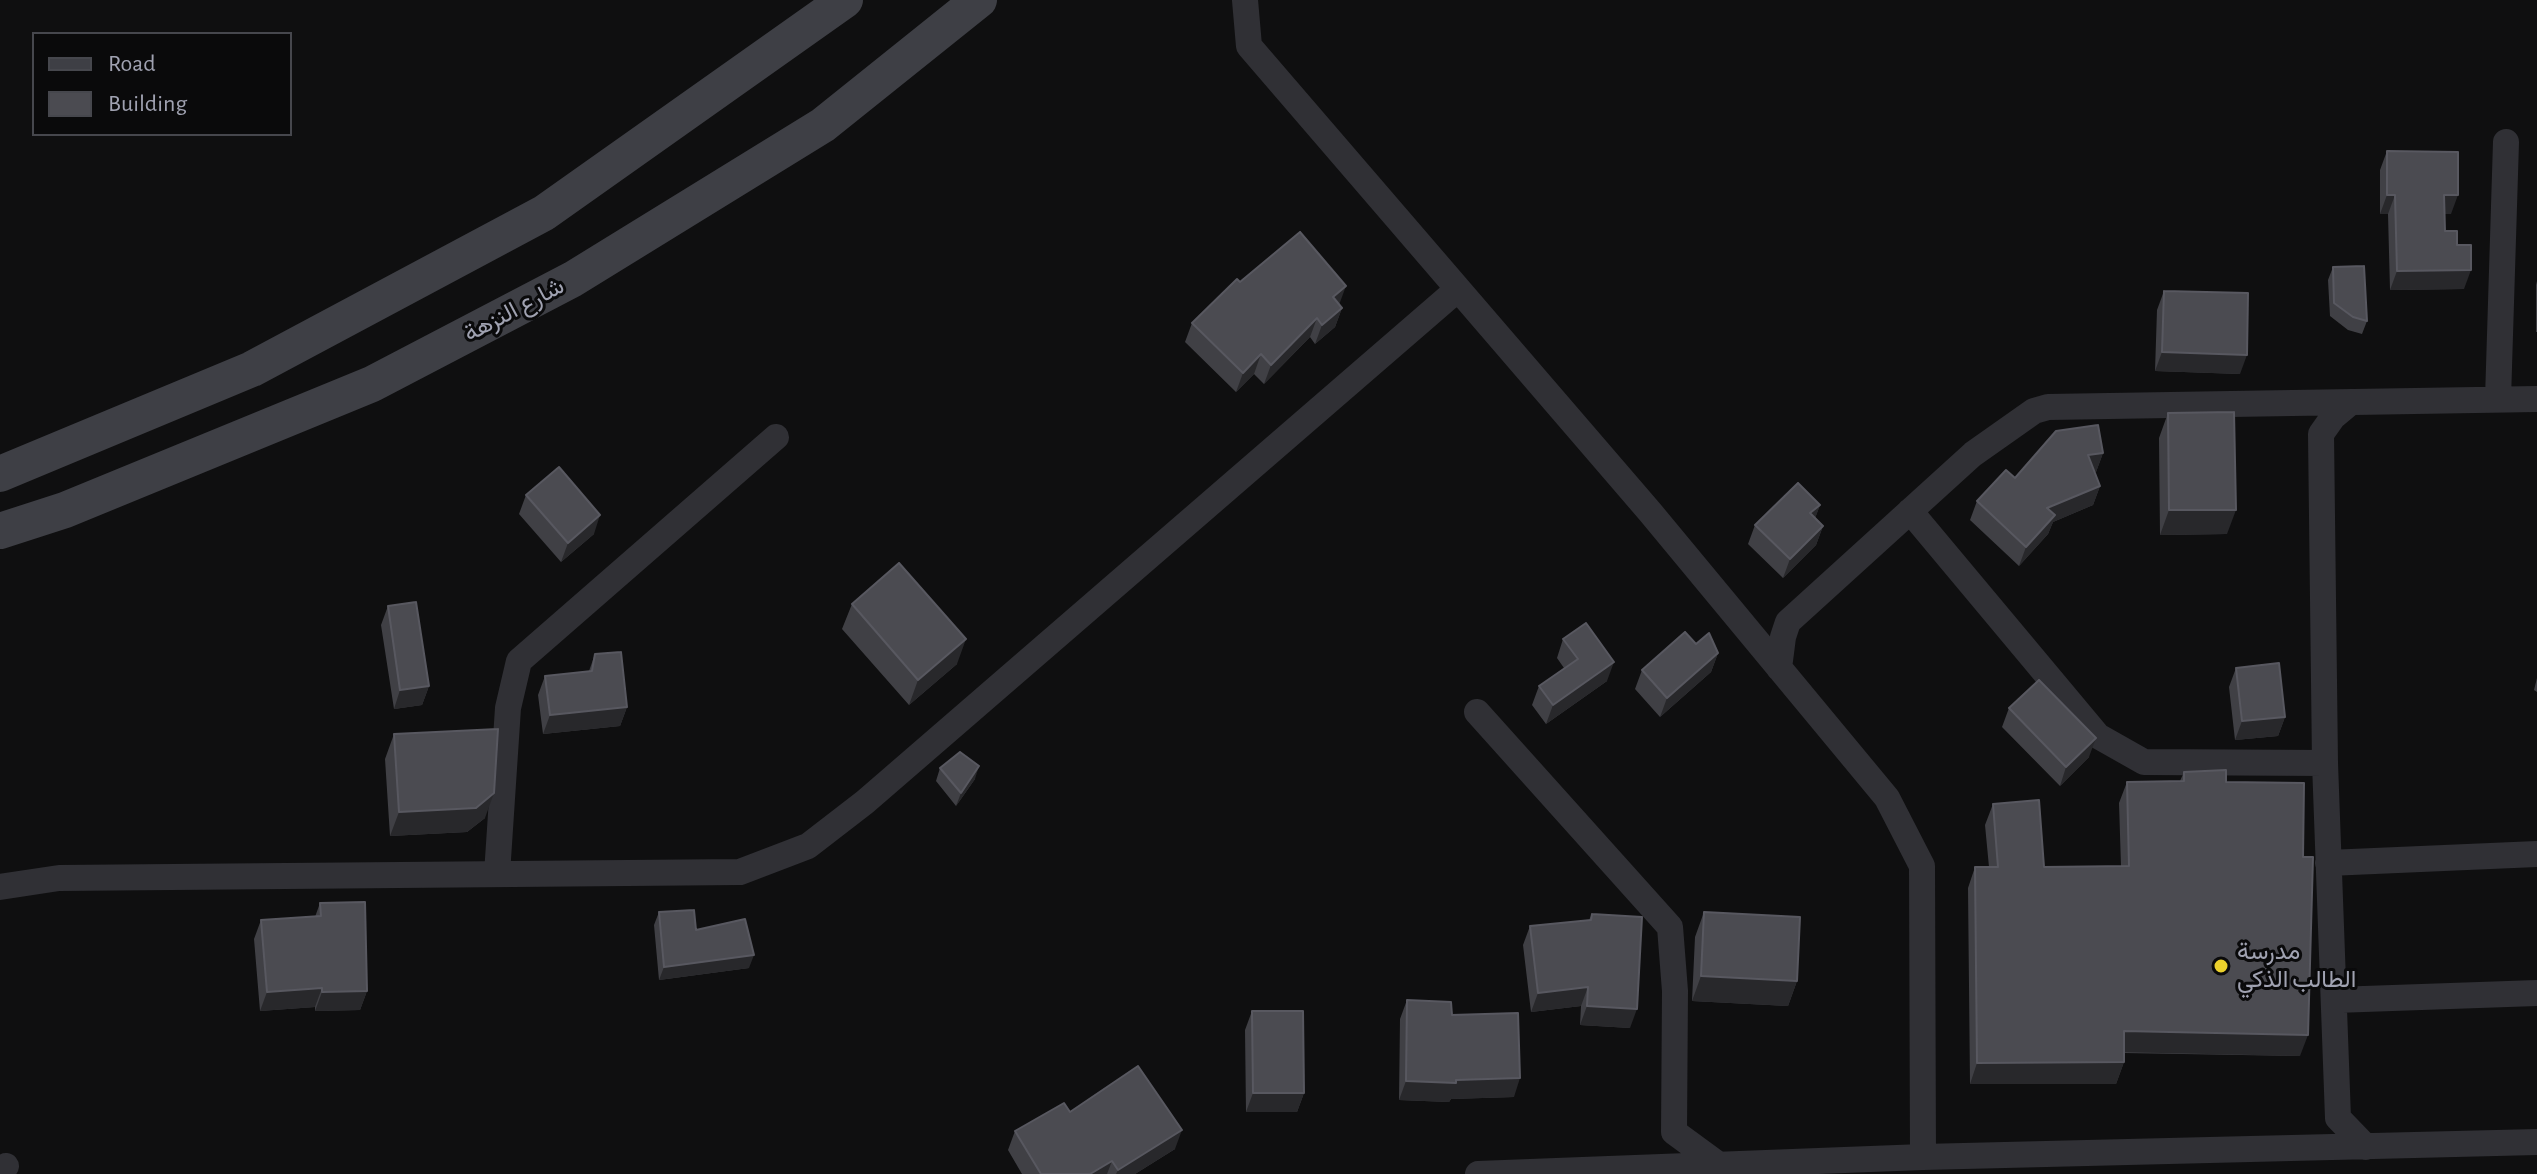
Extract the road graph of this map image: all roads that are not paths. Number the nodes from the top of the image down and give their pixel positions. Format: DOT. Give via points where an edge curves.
graph roads {
  1 [pos="845,0"];
  2 [pos="979,0"];
  3 [pos="1004,0"];
  4 [pos="1245,0"];
  5 [pos="929,40"];
  6 [pos="2506,142"];
  7 [pos="1458,289"];
  8 [pos="2498,399"];
  9 [pos="2537,399"];
  10 [pos="2351,402"];
  11 [pos="2286,403"];
  12 [pos="2321,434"];
  13 [pos="776,437"];
  14 [pos="0,474"];
  15 [pos="1910,511"];
  16 [pos="0,531"];
  17 [pos="1788,622"];
  18 [pos="1742,623"];
  19 [pos="1779,668"];
  20 [pos="1477,712"];
  21 [pos="2325,763"];
  22 [pos="2537,854"];
  23 [pos="2328,863"];
  24 [pos="497,874"];
  25 [pos="0,887"];
  26 [pos="2537,993"];
  27 [pos="2335,1000"];
  28 [pos="2339,1121"];
  29 [pos="1674,1132"];
  30 [pos="2537,1142"];
  31 [pos="2366,1147"];
  32 [pos="2318,1148"];
  33 [pos="1923,1157"];
  34 [pos="1719,1165"];
  35 [pos="1879,1166"];
  36 [pos="1646,1167"];
  37 [pos="1478,1174"];
  1 -- 14 [label="main road" via="544,213 252,369"];
  2 -- 5 [label="main road, شارع النزهة"];
  3 -- 5 [label="main road"];
  4 -- 7 [label="street" via="1249,46"];
  5 -- 16 [label="main road, شارع النزهة" via="823,125 573,279 372,384 65,510"];
  6 -- 8 [label="street"];
  7 -- 18 [label="street"];
  7 -- 24 [label="street" via="808,846 740,872"];
  8 -- 9 [label="street"];
  8 -- 10 [label="street"];
  10 -- 11 [label="street"];
  10 -- 12 [label="street"];
  11 -- 12 [label="street"];
  11 -- 15 [label="street" via="2048,407 1989,441"];
  12 -- 21 [label="street"];
  13 -- 24 [label="street" via="519,661 508,708"];
  15 -- 17 [label="street"];
  15 -- 21 [label="street" via="2098,736 2144,762"];
  17 -- 18 [label="street"];
  17 -- 19 [label="street"];
  18 -- 19 [label="street"];
  19 -- 33 [label="street" via="1887,798 1922,866"];
  20 -- 29 [label="street" via="1670,927"];
  21 -- 23 [label="street"];
  22 -- 23 [label="street"];
  23 -- 27 [label="street"];
  24 -- 25 [label="street" via="59,878"];
  26 -- 27 [label="street"];
  27 -- 28 [label="street"];
  28 -- 31 [label="street"];
  28 -- 32 [label="street"];
  29 -- 34 [label="street"];
  29 -- 36 [label="street"];
  30 -- 31 [label="street"];
  31 -- 32 [label="street"];
  32 -- 33 [label="street"];
  33 -- 35 [label="street"];
  34 -- 35 [label="street"];
  34 -- 36 [label="street"];
  36 -- 37 [label="street"];
}
